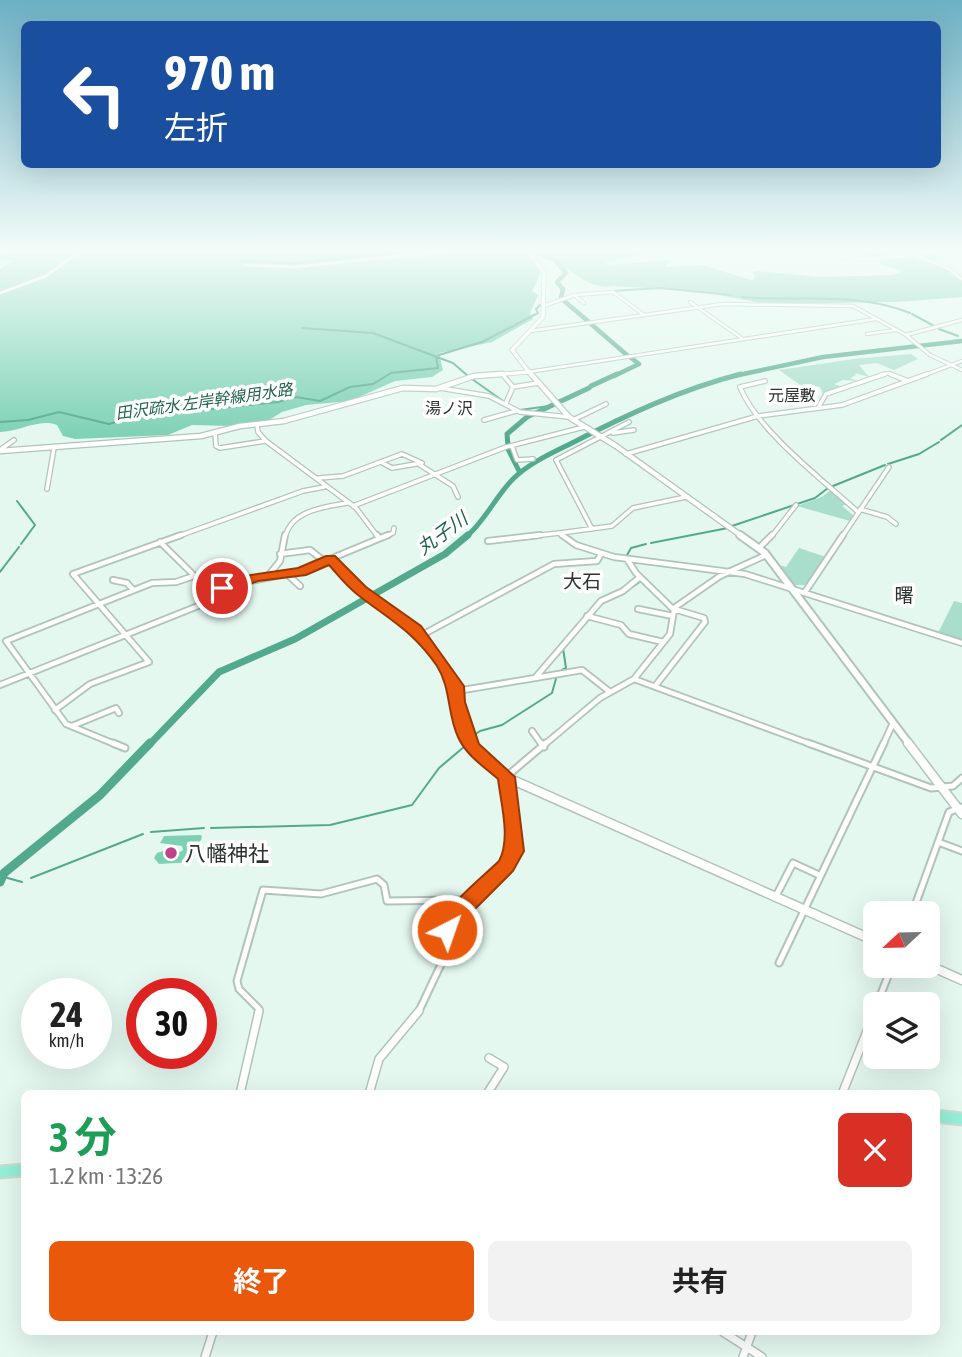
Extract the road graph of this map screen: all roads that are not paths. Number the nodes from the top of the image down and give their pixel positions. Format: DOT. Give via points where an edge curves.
graph roads {
  1 [pos="542,313"];
  2 [pos="656,313"];
  3 [pos="707,313"];
  4 [pos="868,313"];
  5 [pos="645,315"];
  6 [pos="877,318"];
  7 [pos="962,320"];
  8 [pos="896,330"];
  9 [pos="530,331"];
  10 [pos="867,334"];
  11 [pos="906,335"];
  12 [pos="744,339"];
  13 [pos="962,361"];
  14 [pos="950,366"];
  15 [pos="962,370"];
  16 [pos="528,372"];
  17 [pos="503,375"];
  18 [pos="765,381"];
  19 [pos="909,381"];
  20 [pos="538,383"];
  21 [pos="513,387"];
  22 [pos="440,388"];
  23 [pos="506,403"];
  24 [pos="606,404"];
  25 [pos="818,408"];
  26 [pos="517,411"];
  27 [pos="758,416"];
  28 [pos="568,418"];
  29 [pos="484,420"];
  30 [pos="629,422"];
  31 [pos="257,424"];
  32 [pos="585,428"];
  33 [pos="575,429"];
  34 [pos="634,430"];
  35 [pos="215,433"];
  36 [pos="608,433"];
  37 [pos="603,438"];
  38 [pos="14,440"];
  39 [pos="266,441"];
  40 [pos="512,446"];
  41 [pos="54,448"];
  42 [pos="220,448"];
  43 [pos="0,450"];
  44 [pos="209,451"];
  45 [pos="626,454"];
  46 [pos="533,459"];
  47 [pos="381,462"];
  48 [pos="420,465"];
  49 [pos="889,467"];
  50 [pos="435,474"];
  51 [pos="319,478"];
  52 [pos="324,487"];
  53 [pos="47,489"];
  54 [pos="458,497"];
  55 [pos="687,497"];
  56 [pos="350,505"];
  57 [pos="796,505"];
  58 [pos="859,510"];
  59 [pos="896,524"];
  60 [pos="394,528"];
  61 [pos="592,529"];
  62 [pos="559,533"];
  63 [pos="379,538"];
  64 [pos="488,541"];
  65 [pos="159,542"];
  66 [pos="759,548"];
  67 [pos="280,554"];
  68 [pos="601,554"];
  69 [pos="767,555"];
  70 [pos="626,558"];
  71 [pos="331,559"];
  72 [pos="324,561"];
  73 [pos="727,572"];
  74 [pos="288,574"];
  75 [pos="194,576"];
  76 [pos="268,576"];
  77 [pos="640,577"];
  78 [pos="113,580"];
  79 [pos="300,586"];
  80 [pos="792,588"];
  81 [pos="133,590"];
  82 [pos="805,592"];
  83 [pos="215,595"];
  84 [pos="98,603"];
  85 [pos="674,608"];
  86 [pos="638,609"];
  87 [pos="587,616"];
  88 [pos="673,616"];
  89 [pos="125,635"];
  90 [pos="422,635"];
  91 [pos="663,642"];
  92 [pos="962,642"];
  93 [pos="28,674"];
  94 [pos="534,678"];
  95 [pos="634,679"];
  96 [pos="0,685"];
  97 [pos="656,685"];
  98 [pos="457,691"];
  99 [pos="610,692"];
  100 [pos="55,710"];
  101 [pos="119,713"];
  102 [pos="893,722"];
  103 [pos="71,726"];
  104 [pos="532,731"];
  105 [pos="544,747"];
  106 [pos="125,748"];
  107 [pos="871,765"];
  108 [pos="506,777"];
  109 [pos="962,778"];
  110 [pos="944,788"];
  111 [pos="961,810"];
  112 [pos="938,842"];
  113 [pos="962,851"];
  114 [pos="819,874"];
  115 [pos="776,896"];
  116 [pos="917,901"];
  117 [pos="469,904"];
  118 [pos="803,908"];
  119 [pos="863,936"];
  120 [pos="779,963"];
  121 [pos="940,970"];
  122 [pos="962,980"];
  123 [pos="863,1041"];
  124 [pos="489,1058"];
  125 [pos="241,1090"];
  126 [pos="370,1090"];
  127 [pos="489,1090"];
  128 [pos="844,1090"];
  129 [pos="940,1116"];
  130 [pos="962,1119"];
  131 [pos="21,1170"];
  132 [pos="0,1172"];
  133 [pos="211,1335"];
  134 [pos="728,1335"];
  135 [pos="751,1335"];
  136 [pos="747,1347"];
  137 [pos="205,1357"];
  138 [pos="743,1357"];
  139 [pos="762,1357"];
  1 -- 9 [label="street"];
  2 -- 5 [label="street"];
  3 -- 12 [label="street"];
  4 -- 6 [label="street"];
  5 -- 9 [label="street"];
  6 -- 8 [label="street"];
  6 -- 12 [label="street"];
  7 -- 11 [label="street"];
  8 -- 10 [label="street"];
  8 -- 11 [label="street"];
  9 -- 16 [label="street" via="512,350"];
  11 -- 14 [label="street" via="914,345"];
  12 -- 16 [label="street"];
  13 -- 14 [label="street"];
  14 -- 15 [label="street"];
  14 -- 19 [label="street"];
  16 -- 17 [label="street"];
  16 -- 20 [label="street"];
  17 -- 21 [label="street"];
  17 -- 22 [label="street" via="474,376"];
  18 -- 27 [label="street" via="740,387 747,405"];
  19 -- 25 [label="street" via="842,405"];
  19 -- 25 [label="street" via="886,373 826,394"];
  20 -- 21 [label="street"];
  20 -- 28 [label="street"];
  21 -- 23 [label="street"];
  22 -- 23 [label="street" via="478,393"];
  22 -- 31 [label="street" via="403,388 348,406"];
  23 -- 26 [label="street"];
  24 -- 28 [label="street"];
  25 -- 27 [label="street"];
  26 -- 28 [label="street"];
  26 -- 29 [label="street"];
  27 -- 45 [label="street"];
  27 -- 58 [label="street"];
  28 -- 32 [label="street"];
  28 -- 33 [label="street"];
  30 -- 36 [label="street"];
  31 -- 35 [label="street"];
  31 -- 39 [label="street"];
  32 -- 33 [label="street"];
  32 -- 37 [label="street"];
  33 -- 40 [label="street"];
  34 -- 36 [label="street"];
  35 -- 41 [label="street"];
  35 -- 42 [label="street"];
  36 -- 37 [label="street"];
  37 -- 45 [label="street"];
  37 -- 61 [label="street" via="556,462 565,470"];
  38 -- 43 [label="street"];
  39 -- 42 [label="street"];
  39 -- 51 [label="street"];
  40 -- 46 [label="street" via="517,460"];
  40 -- 50 [label="street"];
  41 -- 43 [label="street"];
  41 -- 53 [label="street"];
  42 -- 44 [label="street"];
  45 -- 55 [label="street"];
  47 -- 48 [label="street" via="392,468"];
  47 -- 48 [label="street" via="402,454 421,461"];
  47 -- 51 [label="street" via="338,477"];
  48 -- 50 [label="street"];
  49 -- 58 [label="street"];
  50 -- 54 [label="street" via="453,486"];
  50 -- 56 [label="street"];
  51 -- 52 [label="street"];
  52 -- 56 [label="street"];
  52 -- 65 [label="street"];
  55 -- 61 [label="street" via="633,508 617,524"];
  55 -- 66 [label="street"];
  56 -- 63 [label="street"];
  56 -- 67 [label="street" via="319,508 295,519"];
  57 -- 66 [label="street"];
  58 -- 59 [label="street"];
  58 -- 82 [label="street"];
  60 -- 63 [label="street" via="393,533"];
  61 -- 62 [label="street"];
  62 -- 64 [label="street"];
  62 -- 68 [label="street"];
  63 -- 71 [label="street"];
  65 -- 75 [label="street"];
  65 -- 84 [label="street" via="73,574"];
  66 -- 69 [label="street"];
  67 -- 72 [label="street" via="310,550"];
  67 -- 76 [label="street"];
  68 -- 70 [label="street"];
  68 -- 90 [label="street" via="597,561 554,564"];
  69 -- 73 [label="street"];
  69 -- 80 [label="street"];
  70 -- 73 [label="street"];
  70 -- 77 [label="street"];
  71 -- 72 [label="street"];
  71 -- 90 [label="street" via="360,590"];
  72 -- 74 [label="street"];
  73 -- 80 [label="street"];
  73 -- 85 [label="street"];
  74 -- 76 [label="street"];
  74 -- 79 [label="street"];
  75 -- 81 [label="street"];
  75 -- 83 [label="street"];
  76 -- 83 [label="street" via="226,586"];
  77 -- 85 [label="street"];
  77 -- 87 [label="street" via="601,601"];
  78 -- 81 [label="street" via="127,583"];
  80 -- 82 [label="street"];
  80 -- 102 [label="street"];
  81 -- 84 [label="street"];
  82 -- 92 [label="street"];
  83 -- 89 [label="street"];
  84 -- 89 [label="street"];
  84 -- 93 [label="street" via="7,639"];
  85 -- 88 [label="street"];
  85 -- 97 [label="street" via="705,620"];
  86 -- 88 [label="street"];
  87 -- 91 [label="street"];
  87 -- 94 [label="street"];
  88 -- 91 [label="street" via="670,634"];
  89 -- 93 [label="street"];
  89 -- 100 [label="street" via="149,662 90,684"];
  90 -- 98 [label="street"];
  91 -- 95 [label="street"];
  93 -- 96 [label="street"];
  93 -- 100 [label="street"];
  94 -- 98 [label="street"];
  94 -- 99 [label="street" via="582,670"];
  95 -- 97 [label="street"];
  95 -- 99 [label="street"];
  97 -- 107 [label="street"];
  98 -- 108 [label="street" via="467,738"];
  99 -- 105 [label="street"];
  100 -- 103 [label="street"];
  101 -- 103 [label="street" via="116,708"];
  102 -- 107 [label="street"];
  102 -- 110 [label="street"];
  103 -- 106 [label="street"];
  104 -- 105 [label="street"];
  105 -- 108 [label="street"];
  107 -- 110 [label="street" via="931,788"];
  107 -- 114 [label="street"];
  108 -- 115 [label="street"];
  108 -- 117 [label="street" via="514,851 506,866"];
  109 -- 110 [label="street" via="957,785"];
  110 -- 111 [label="street"];
  111 -- 112 [label="street" via="949,812"];
  112 -- 113 [label="street"];
  112 -- 116 [label="street"];
  114 -- 115 [label="street" via="794,861"];
  114 -- 118 [label="street"];
  115 -- 118 [label="street"];
  117 -- 125 [label="street" via="460,900 387,901 384,885 377,879 321,894 263,890 237,981 259,1009"];
  117 -- 126 [label="street" via="448,925 445,956 420,1010 379,1059"];
  118 -- 119 [label="street"];
  118 -- 120 [label="street"];
  121 -- 122 [label="street"];
  123 -- 128 [label="street"];
  124 -- 127 [label="street" via="503,1067"];
  129 -- 130 [label="main road"];
  131 -- 132 [label="main road"];
  133 -- 137 [label="street"];
  134 -- 136 [label="street"];
  135 -- 136 [label="street"];
  136 -- 138 [label="street"];
  136 -- 139 [label="street"];
}
